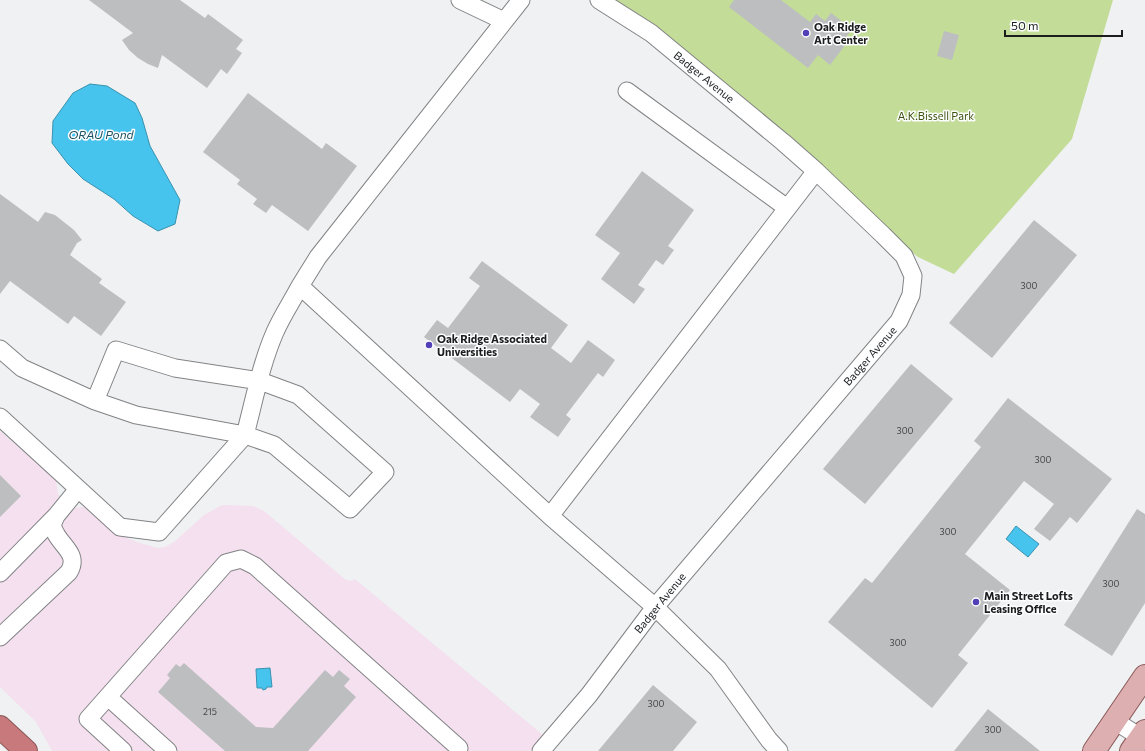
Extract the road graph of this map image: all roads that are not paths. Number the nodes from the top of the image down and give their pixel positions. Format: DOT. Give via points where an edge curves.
graph roads {
  1 [pos="460,0"];
  2 [pos="521,0"];
  3 [pos="600,0"];
  4 [pos="504,21"];
  5 [pos="627,91"];
  6 [pos="816,170"];
  7 [pos="787,208"];
  8 [pos="300,286"];
  9 [pos="0,349"];
  10 [pos="260,381"];
  11 [pos="95,401"];
  12 [pos="0,417"];
  13 [pos="245,435"];
  14 [pos="78,489"];
  15 [pos="56,516"];
  16 [pos="550,516"];
  17 [pos="0,573"];
  18 [pos="655,607"];
  19 [pos="0,637"];
  20 [pos="1145,676"];
  21 [pos="108,697"];
  22 [pos="1115,721"];
  23 [pos="0,727"];
  24 [pos="1141,740"];
  25 [pos="459,750"];
  26 [pos="26,751"];
  27 [pos="123,751"];
  28 [pos="168,751"];
  29 [pos="541,751"];
  30 [pos="778,751"];
  31 [pos="1094,751"];
  1 -- 4 [label="street"];
  2 -- 4 [label="street"];
  3 -- 6 [label="street, Badger Avenue" via="651,33"];
  4 -- 8 [label="street" via="318,257"];
  5 -- 7 [label="street"];
  6 -- 7 [label="street"];
  6 -- 18 [label="street, Badger Avenue" via="904,256 914,276 911,295 899,321"];
  7 -- 16 [label="street"];
  8 -- 10 [label="street" via="275,331"];
  8 -- 16 [label="street"];
  9 -- 11 [label="street" via="22,368"];
  10 -- 11 [label="street" via="175,368 116,350"];
  10 -- 13 [label="street"];
  10 -- 13 [label="street" via="298,395 385,472 350,509 274,445"];
  11 -- 13 [label="street" via="136,415"];
  12 -- 14 [label="street"];
  13 -- 14 [label="street" via="159,532 120,527"];
  14 -- 15 [label="street"];
  15 -- 17 [label="street"];
  15 -- 19 [label="street" via="52,525 71,555 73,566"];
  16 -- 18 [label="street"];
  18 -- 29 [label="street, Badger Avenue" via="589,695"];
  18 -- 30 [label="street" via="718,669"];
  20 -- 22 [label="main road"];
  21 -- 25 [label="street" via="226,563 240,559 255,566"];
  21 -- 27 [label="street" via="88,719"];
  21 -- 28 [label="street"];
  22 -- 24 [label="street"];
  22 -- 31 [label="main road"];
  23 -- 26 [label="highway"];
}
